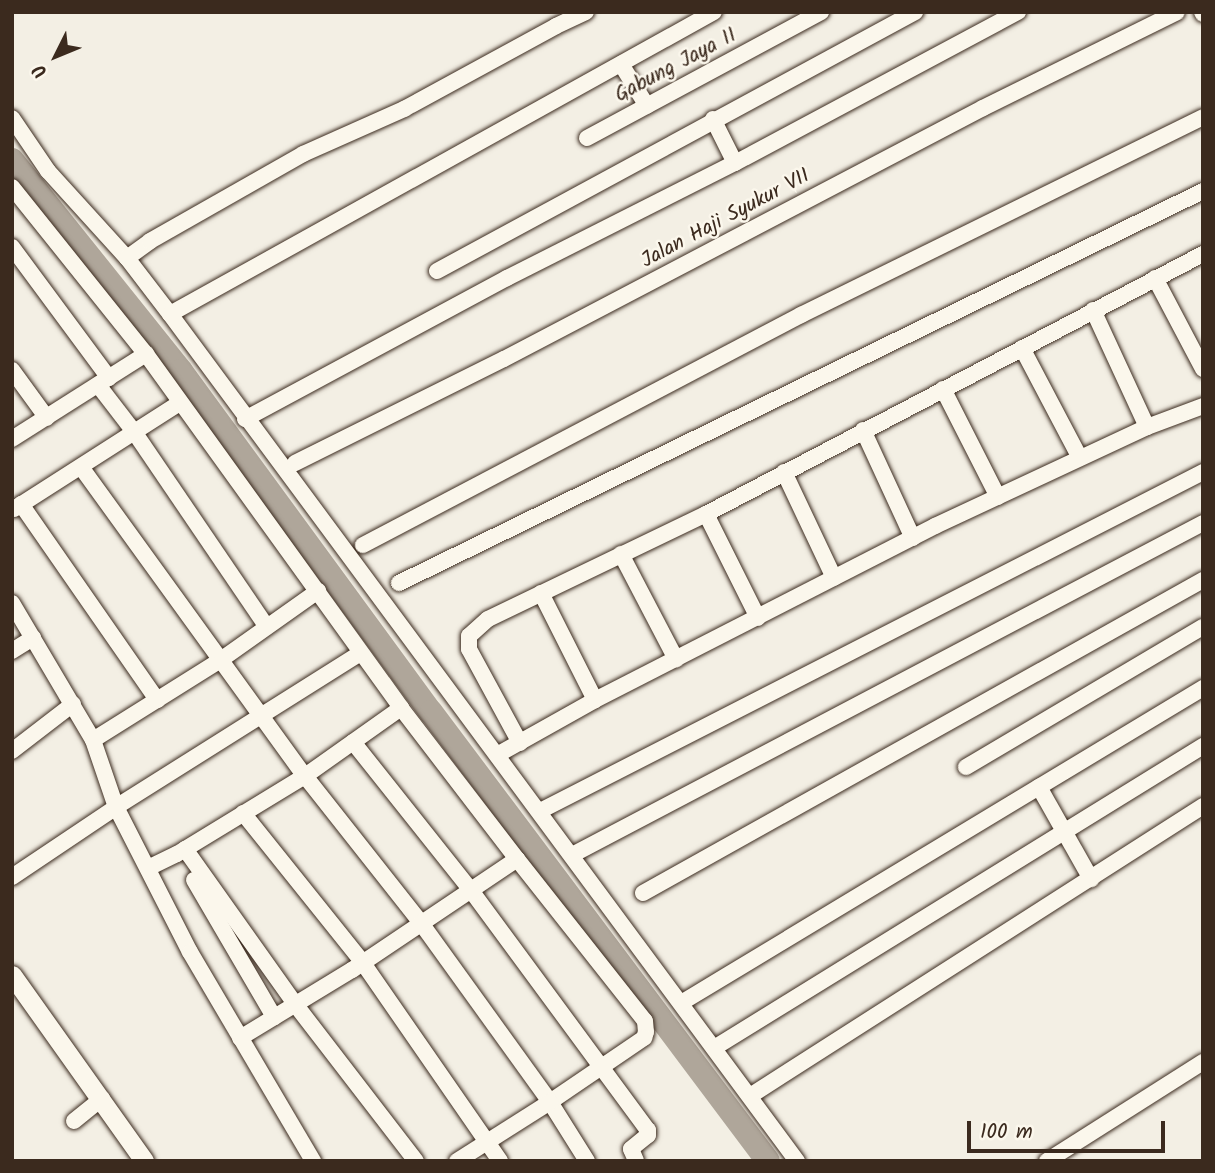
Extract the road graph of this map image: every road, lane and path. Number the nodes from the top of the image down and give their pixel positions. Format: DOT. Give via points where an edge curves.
graph roads {
  1 [pos="586,12"];
  2 [pos="714,12"];
  3 [pos="821,12"];
  4 [pos="915,12"];
  5 [pos="1018,12"];
  6 [pos="1177,12"];
  7 [pos="621,64"];
  8 [pos="647,106"];
  9 [pos="1203,117"];
  10 [pos="12,118"];
  11 [pos="713,119"];
  12 [pos="587,138"];
  13 [pos="735,163"];
  14 [pos="12,187"];
  15 [pos="1203,191"];
  16 [pos="12,247"];
  17 [pos="1203,254"];
  18 [pos="127,258"];
  19 [pos="437,271"];
  20 [pos="1155,278"];
  21 [pos="1093,310"];
  22 [pos="170,314"];
  23 [pos="1022,348"];
  24 [pos="146,354"];
  25 [pos="1203,369"];
  26 [pos="12,370"];
  27 [pos="104,381"];
  28 [pos="943,389"];
  29 [pos="180,403"];
  30 [pos="1203,406"];
  31 [pos="47,418"];
  32 [pos="245,419"];
  33 [pos="1147,427"];
  34 [pos="863,430"];
  35 [pos="135,433"];
  36 [pos="12,439"];
  37 [pos="1080,458"];
  38 [pos="295,463"];
  39 [pos="80,467"];
  40 [pos="784,472"];
  41 [pos="1203,472"];
  42 [pos="998,497"];
  43 [pos="17,507"];
  44 [pos="706,514"];
  45 [pos="1203,523"];
  46 [pos="913,538"];
  47 [pos="363,545"];
  48 [pos="621,554"];
  49 [pos="834,578"];
  50 [pos="1203,580"];
  51 [pos="398,583"];
  52 [pos="318,591"];
  53 [pos="541,593"];
  54 [pos="12,604"];
  55 [pos="758,618"];
  56 [pos="266,626"];
  57 [pos="1203,627"];
  58 [pos="33,638"];
  59 [pos="12,651"];
  60 [pos="361,653"];
  61 [pos="222,659"];
  62 [pos="676,659"];
  63 [pos="1203,688"];
  64 [pos="157,700"];
  65 [pos="595,700"];
  66 [pos="73,704"];
  67 [pos="401,708"];
  68 [pos="263,715"];
  69 [pos="93,740"];
  70 [pos="354,742"];
  71 [pos="520,743"];
  72 [pos="1203,746"];
  73 [pos="12,751"];
  74 [pos="498,755"];
  75 [pos="966,766"];
  76 [pos="305,776"];
  77 [pos="1039,787"];
  78 [pos="1203,806"];
  79 [pos="116,807"];
  80 [pos="540,811"];
  81 [pos="243,813"];
  82 [pos="1063,832"];
  83 [pos="181,851"];
  84 [pos="572,855"];
  85 [pos="517,859"];
  86 [pos="148,868"];
  87 [pos="12,877"];
  88 [pos="1091,878"];
  89 [pos="470,889"];
  90 [pos="643,893"];
  91 [pos="421,923"];
  92 [pos="363,962"];
  93 [pos="12,975"];
  94 [pos="681,1003"];
  95 [pos="295,1004"];
  96 [pos="274,1017"];
  97 [pos="240,1038"];
  98 [pos="714,1048"];
  99 [pos="1203,1062"];
  100 [pos="602,1064"];
  101 [pos="750,1096"];
  102 [pos="102,1098"];
  103 [pos="550,1102"];
  104 [pos="74,1121"];
  105 [pos="488,1142"];
  106 [pos="144,1161"];
  107 [pos="313,1161"];
  108 [pos="416,1161"];
  109 [pos="457,1161"];
  110 [pos="500,1161"];
  111 [pos="587,1161"];
  112 [pos="636,1161"];
  113 [pos="797,1161"];
  114 [pos="1047,1161"];
  1 -- 18 [label="street" via="404,109 303,154"];
  2 -- 7 [label="street"];
  3 -- 8 [label="street, Gabung Jaya II"];
  4 -- 11 [label="street"];
  5 -- 13 [label="street"];
  6 -- 38 [label="street, Jalan Haji Syukur VII"];
  7 -- 8 [label="street"];
  7 -- 22 [label="street"];
  8 -- 12 [label="street, Gabung Jaya II"];
  9 -- 47 [label="street" via="801,315"];
  10 -- 18 [label="street" via="48,171"];
  11 -- 13 [label="street"];
  11 -- 19 [label="street"];
  13 -- 32 [label="street" via="506,278"];
  14 -- 24 [label="street"];
  15 -- 51 [label="street"];
  16 -- 27 [label="street"];
  17 -- 20 [label="street"];
  18 -- 22 [label="street"];
  20 -- 21 [label="street"];
  20 -- 25 [label="street"];
  21 -- 23 [label="street"];
  21 -- 33 [label="street"];
  22 -- 32 [label="street"];
  23 -- 28 [label="street"];
  23 -- 37 [label="street"];
  24 -- 27 [label="street"];
  24 -- 29 [label="street"];
  26 -- 31 [label="street"];
  27 -- 31 [label="street"];
  27 -- 35 [label="street"];
  28 -- 34 [label="street"];
  28 -- 42 [label="street"];
  29 -- 35 [label="street"];
  29 -- 52 [label="street"];
  30 -- 33 [label="street"];
  31 -- 36 [label="street"];
  32 -- 74 [label="street"];
  33 -- 37 [label="street"];
  34 -- 40 [label="street"];
  34 -- 46 [label="street"];
  35 -- 39 [label="street"];
  35 -- 56 [label="street"];
  37 -- 42 [label="street"];
  39 -- 43 [label="street"];
  39 -- 61 [label="street"];
  40 -- 44 [label="street"];
  40 -- 49 [label="street"];
  41 -- 80 [label="street"];
  42 -- 46 [label="street"];
  43 -- 64 [label="street"];
  44 -- 48 [label="street"];
  44 -- 55 [label="street"];
  45 -- 84 [label="street"];
  46 -- 49 [label="street"];
  48 -- 53 [label="street"];
  48 -- 62 [label="street"];
  49 -- 55 [label="street"];
  50 -- 90 [label="street"];
  52 -- 56 [label="street"];
  52 -- 60 [label="street"];
  53 -- 65 [label="street"];
  53 -- 71 [label="street" via="488,618 467,641"];
  54 -- 58 [label="street"];
  55 -- 62 [label="street"];
  56 -- 61 [label="street"];
  57 -- 75 [label="street"];
  58 -- 59 [label="street"];
  58 -- 66 [label="street"];
  60 -- 67 [label="street"];
  60 -- 68 [label="street"];
  61 -- 64 [label="street"];
  61 -- 68 [label="street"];
  62 -- 65 [label="street"];
  63 -- 77 [label="street"];
  64 -- 69 [label="street"];
  65 -- 71 [label="street"];
  66 -- 69 [label="street"];
  66 -- 73 [label="street"];
  67 -- 70 [label="street"];
  67 -- 85 [label="street"];
  68 -- 76 [label="street"];
  68 -- 79 [label="street"];
  69 -- 79 [label="street"];
  70 -- 76 [label="street"];
  70 -- 89 [label="street"];
  71 -- 74 [label="street"];
  72 -- 82 [label="street"];
  74 -- 80 [label="street"];
  76 -- 81 [label="street"];
  76 -- 91 [label="street"];
  77 -- 82 [label="street"];
  77 -- 94 [label="street"];
  78 -- 88 [label="street"];
  79 -- 86 [label="street"];
  79 -- 87 [label="street"];
  80 -- 84 [label="street"];
  81 -- 83 [label="street"];
  81 -- 92 [label="street"];
  82 -- 88 [label="street"];
  82 -- 98 [label="street"];
  83 -- 86 [label="street"];
  83 -- 95 [label="street"];
  83 -- 96 [label="street"];
  84 -- 94 [label="street"];
  85 -- 89 [label="street"];
  85 -- 100 [label="street" via="645,1021 644,1038"];
  86 -- 97 [label="street"];
  88 -- 101 [label="street"];
  89 -- 91 [label="street"];
  89 -- 100 [label="street"];
  91 -- 92 [label="street"];
  91 -- 103 [label="street"];
  92 -- 95 [label="street"];
  92 -- 105 [label="street"];
  93 -- 102 [label="street"];
  94 -- 98 [label="street"];
  95 -- 96 [label="street"];
  95 -- 108 [label="street"];
  96 -- 97 [label="street"];
  97 -- 107 [label="street"];
  98 -- 101 [label="street"];
  99 -- 114 [label="street"];
  100 -- 103 [label="street"];
  100 -- 112 [label="street" via="648,1130 631,1149"];
  101 -- 113 [label="street"];
  102 -- 104 [label="street"];
  102 -- 106 [label="street"];
  103 -- 105 [label="street"];
  103 -- 111 [label="street"];
  105 -- 109 [label="street"];
  105 -- 110 [label="street"];
}
